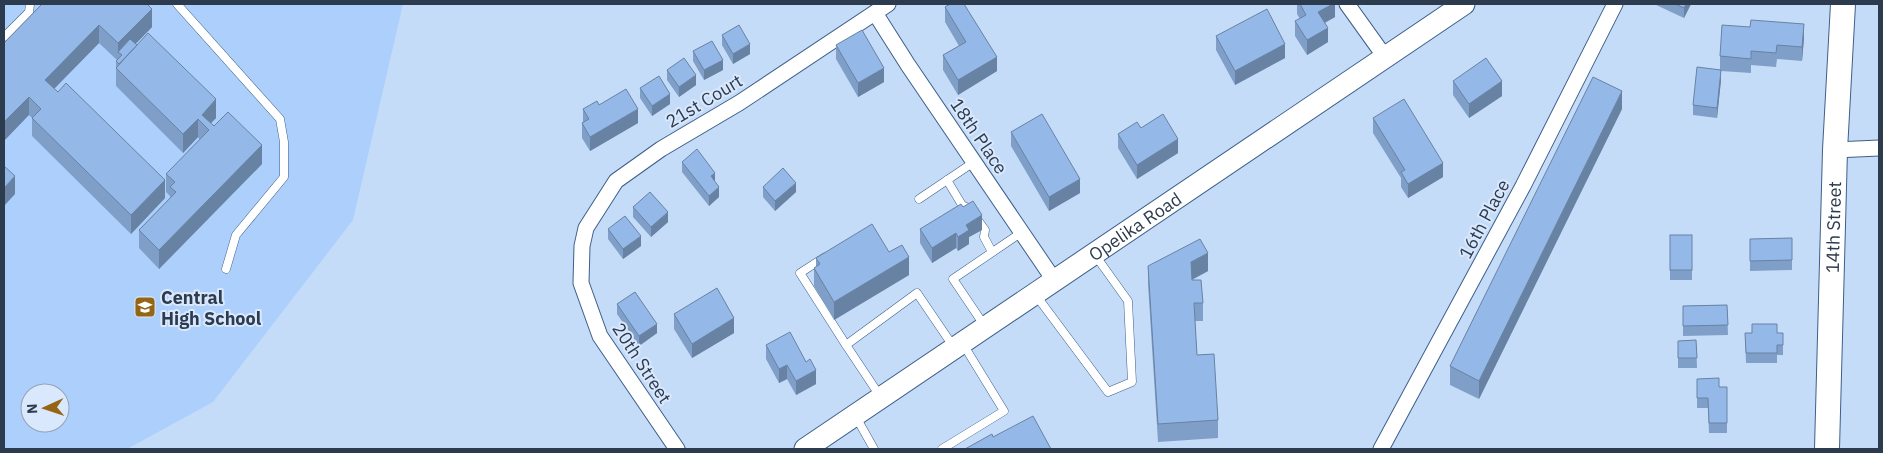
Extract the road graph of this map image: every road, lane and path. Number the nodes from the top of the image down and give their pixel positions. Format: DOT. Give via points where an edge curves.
graph roads {
  1 [pos="30,4"];
  2 [pos="888,4"];
  3 [pos="1464,4"];
  4 [pos="1614,4"];
  5 [pos="1844,4"];
  6 [pos="182,5"];
  7 [pos="1352,6"];
  8 [pos="875,13"];
  9 [pos="4,37"];
  10 [pos="1385,57"];
  11 [pos="1879,148"];
  12 [pos="1835,150"];
  13 [pos="974,162"];
  14 [pos="947,180"];
  15 [pos="919,199"];
  16 [pos="962,205"];
  17 [pos="962,214"];
  18 [pos="1022,232"];
  19 [pos="975,234"];
  20 [pos="984,237"];
  21 [pos="992,252"];
  22 [pos="1094,253"];
  23 [pos="830,254"];
  24 [pos="580,264"];
  25 [pos="226,269"];
  26 [pos="1054,280"];
  27 [pos="1035,294"];
  28 [pos="985,326"];
  29 [pos="846,345"];
  30 [pos="958,345"];
  31 [pos="881,398"];
  32 [pos="855,415"];
  33 [pos="809,448"];
  34 [pos="677,449"];
  35 [pos="874,449"];
  36 [pos="942,449"];
  37 [pos="1381,449"];
  38 [pos="1827,449"];
  1 -- 9 [label="lane" via="29,12"];
  2 -- 8 [label="street, 21st Court"];
  3 -- 10 [label="main road, Opelika Road"];
  4 -- 37 [label="street, 16th Place" via="1523,186"];
  5 -- 12 [label="main road, 14th Street"];
  6 -- 25 [label="lane" via="280,119 284,142 284,177 236,234"];
  7 -- 10 [label="street"];
  8 -- 13 [label="street, 18th Place"];
  8 -- 24 [label="street, 21st Court" via="616,181 586,228"];
  10 -- 22 [label="main road, Opelika Road"];
  11 -- 12 [label="street"];
  12 -- 38 [label="main road, 14th Street"];
  13 -- 14 [label="lane"];
  13 -- 18 [label="street, 18th Place"];
  14 -- 15 [label="lane"];
  14 -- 16 [label="lane"];
  16 -- 17 [label="lane"];
  16 -- 20 [label="lane" via="970,208 985,230"];
  18 -- 21 [label="lane"];
  18 -- 26 [label="street, 18th Place"];
  19 -- 20 [label="lane"];
  20 -- 21 [label="lane"];
  21 -- 28 [label="lane" via="953,279"];
  22 -- 26 [label="main road, Opelika Road"];
  22 -- 27 [label="lane" via="1128,301 1132,382 1108,392"];
  23 -- 29 [label="lane" via="800,273"];
  24 -- 34 [label="street, 20th Street" via="582,284 600,336"];
  26 -- 27 [label="main road, Opelika Road"];
  27 -- 28 [label="main road, Opelika Road"];
  28 -- 30 [label="main road, Opelika Road"];
  29 -- 30 [label="lane" via="917,293"];
  29 -- 31 [label="lane"];
  30 -- 31 [label="main road, Opelika Road"];
  30 -- 36 [label="lane" via="1004,411"];
  31 -- 32 [label="main road, Opelika Road"];
  32 -- 33 [label="main road, Opelika Road"];
  32 -- 35 [label="lane"];
}
